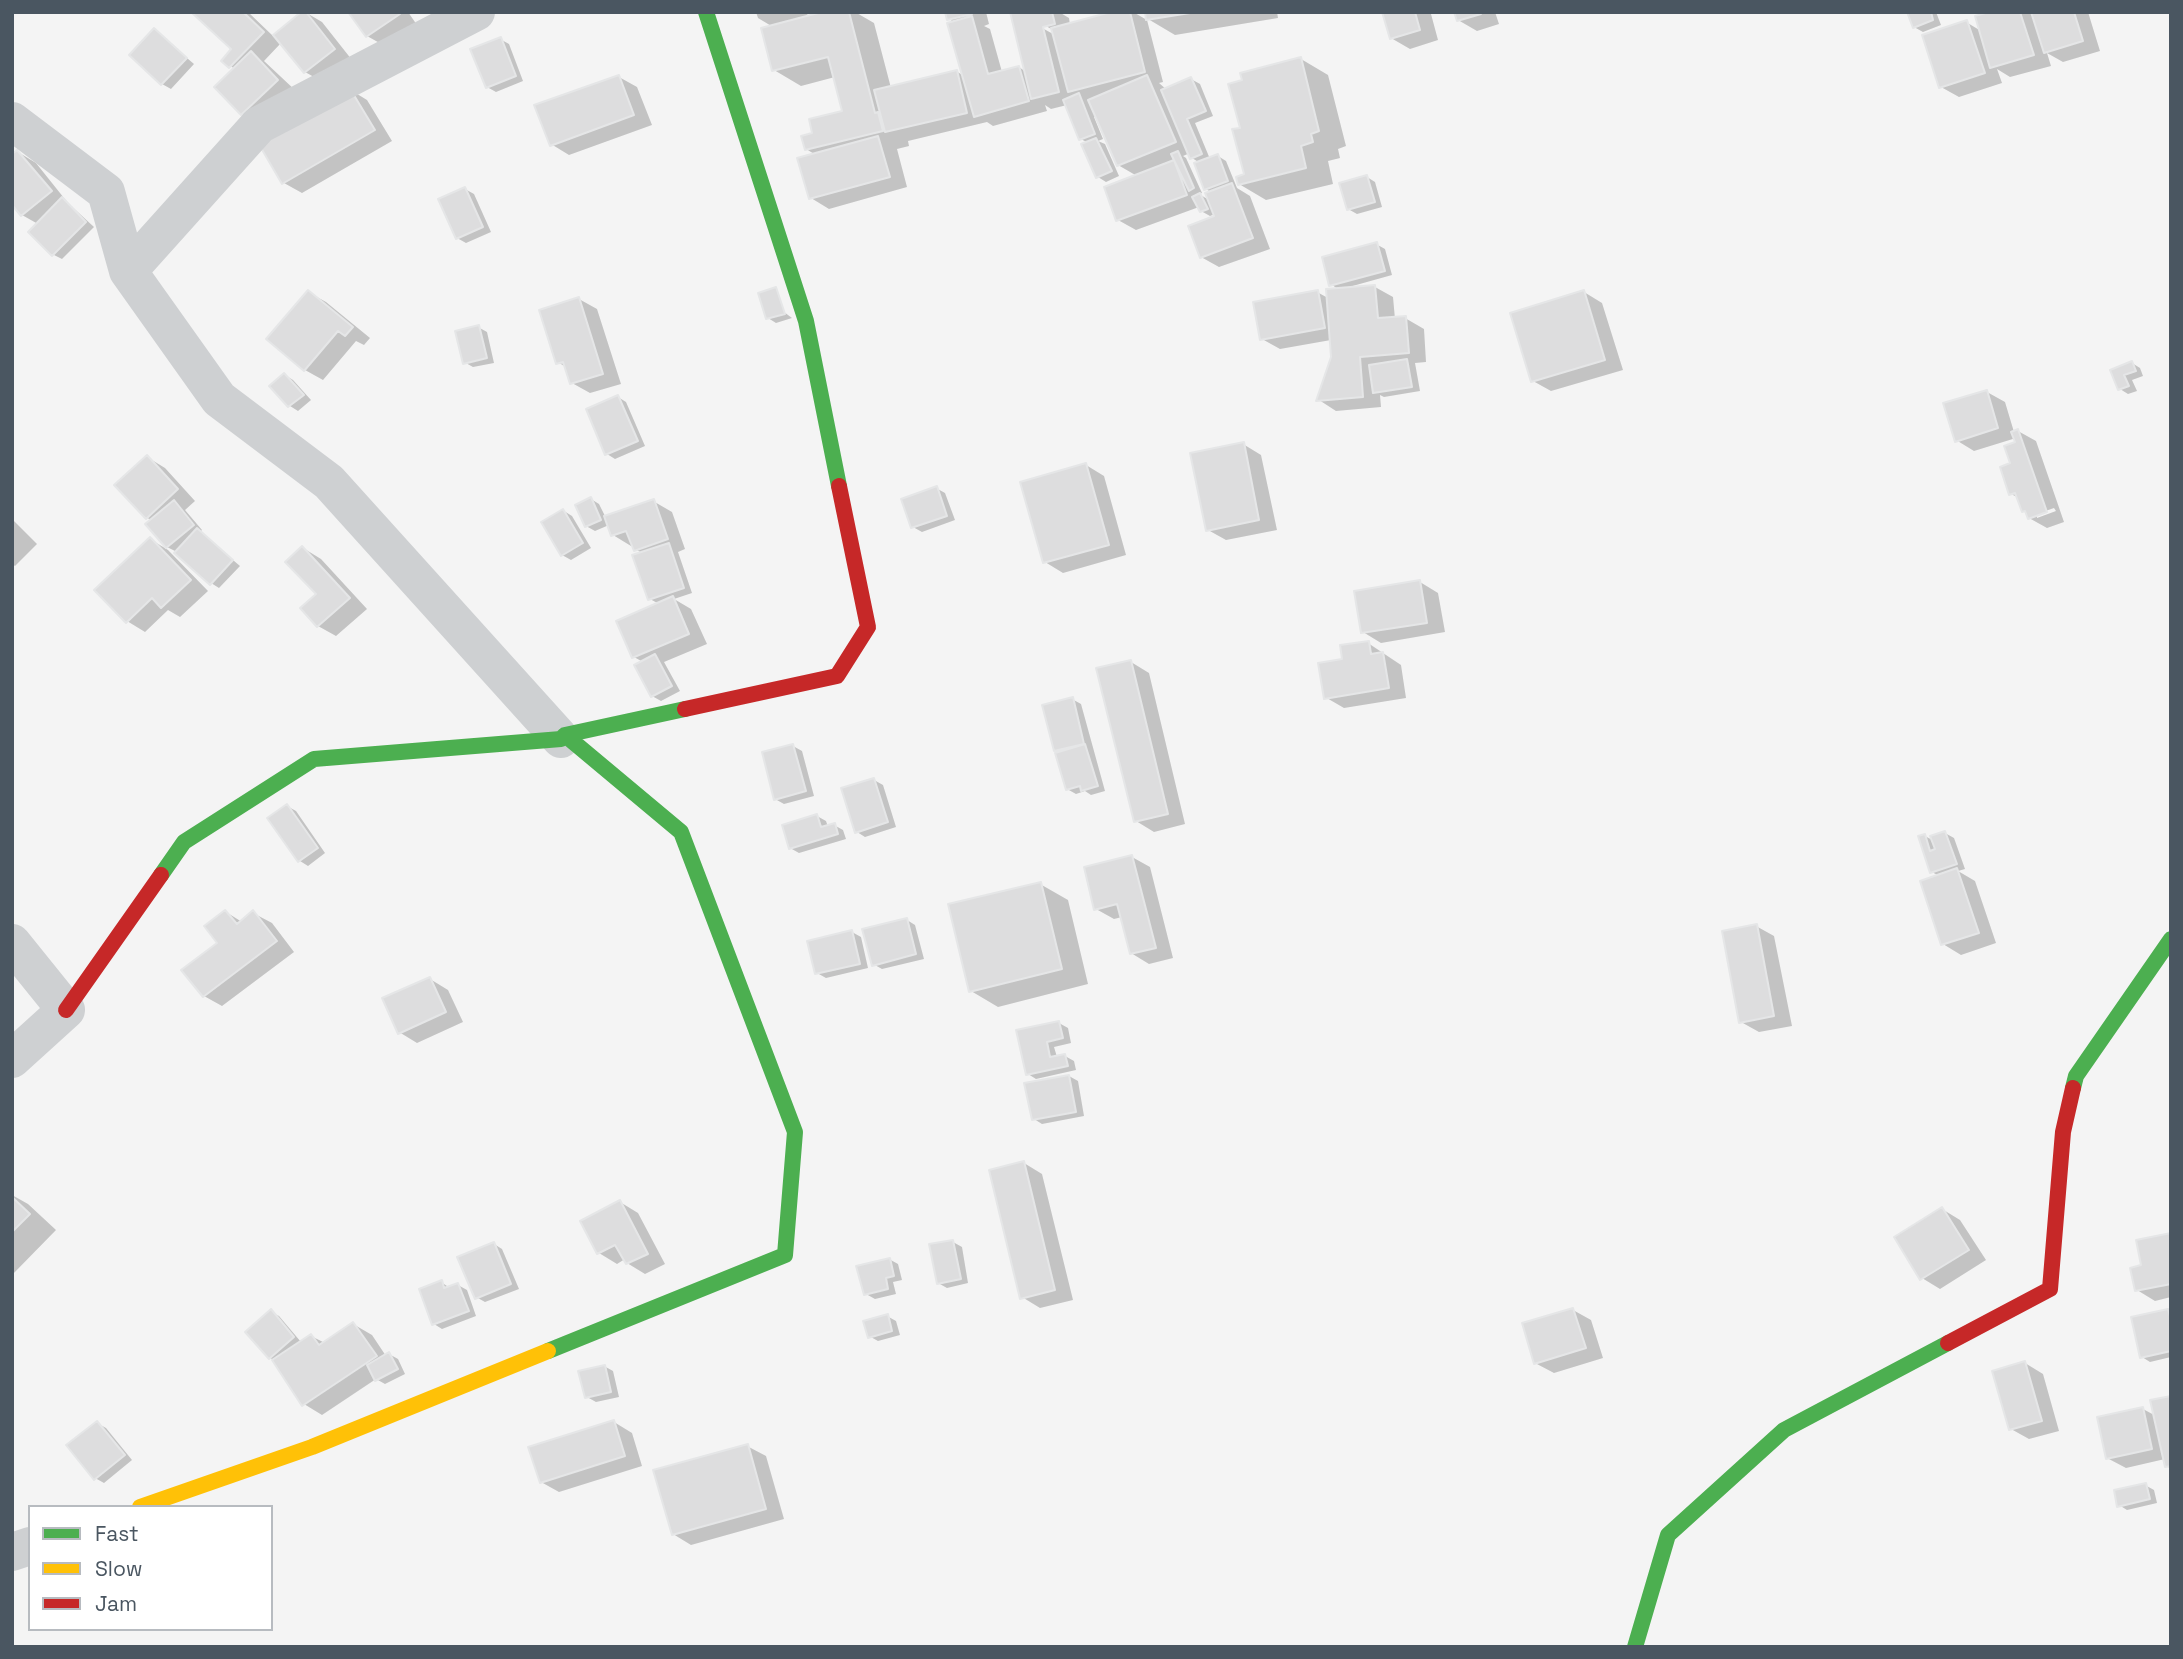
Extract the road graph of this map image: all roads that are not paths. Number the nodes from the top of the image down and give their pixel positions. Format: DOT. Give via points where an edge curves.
graph roads {
  1 [pos="476,12"];
  2 [pos="706,12"];
  3 [pos="12,121"];
  4 [pos="128,271"];
  5 [pos="563,737"];
  6 [pos="2171,939"];
  7 [pos="12,943"];
  8 [pos="66,1010"];
  9 [pos="12,1059"];
  10 [pos="146,1505"];
  11 [pos="1634,1647"];
  1 -- 4 [label="street" via="259,125"];
  2 -- 5 [label="street" via="806,321 868,627 836,676"];
  3 -- 4 [label="street" via="106,192"];
  4 -- 5 [label="street" via="219,398 329,482"];
  5 -- 8 [label="street" via="314,759 184,842"];
  5 -- 10 [label="street" via="681,832 795,1132 785,1255 312,1447"];
  6 -- 11 [label="street" via="2076,1076 2063,1132 2050,1289 1784,1430 1668,1535"];
  7 -- 8 [label="street"];
  8 -- 9 [label="street"];
}
